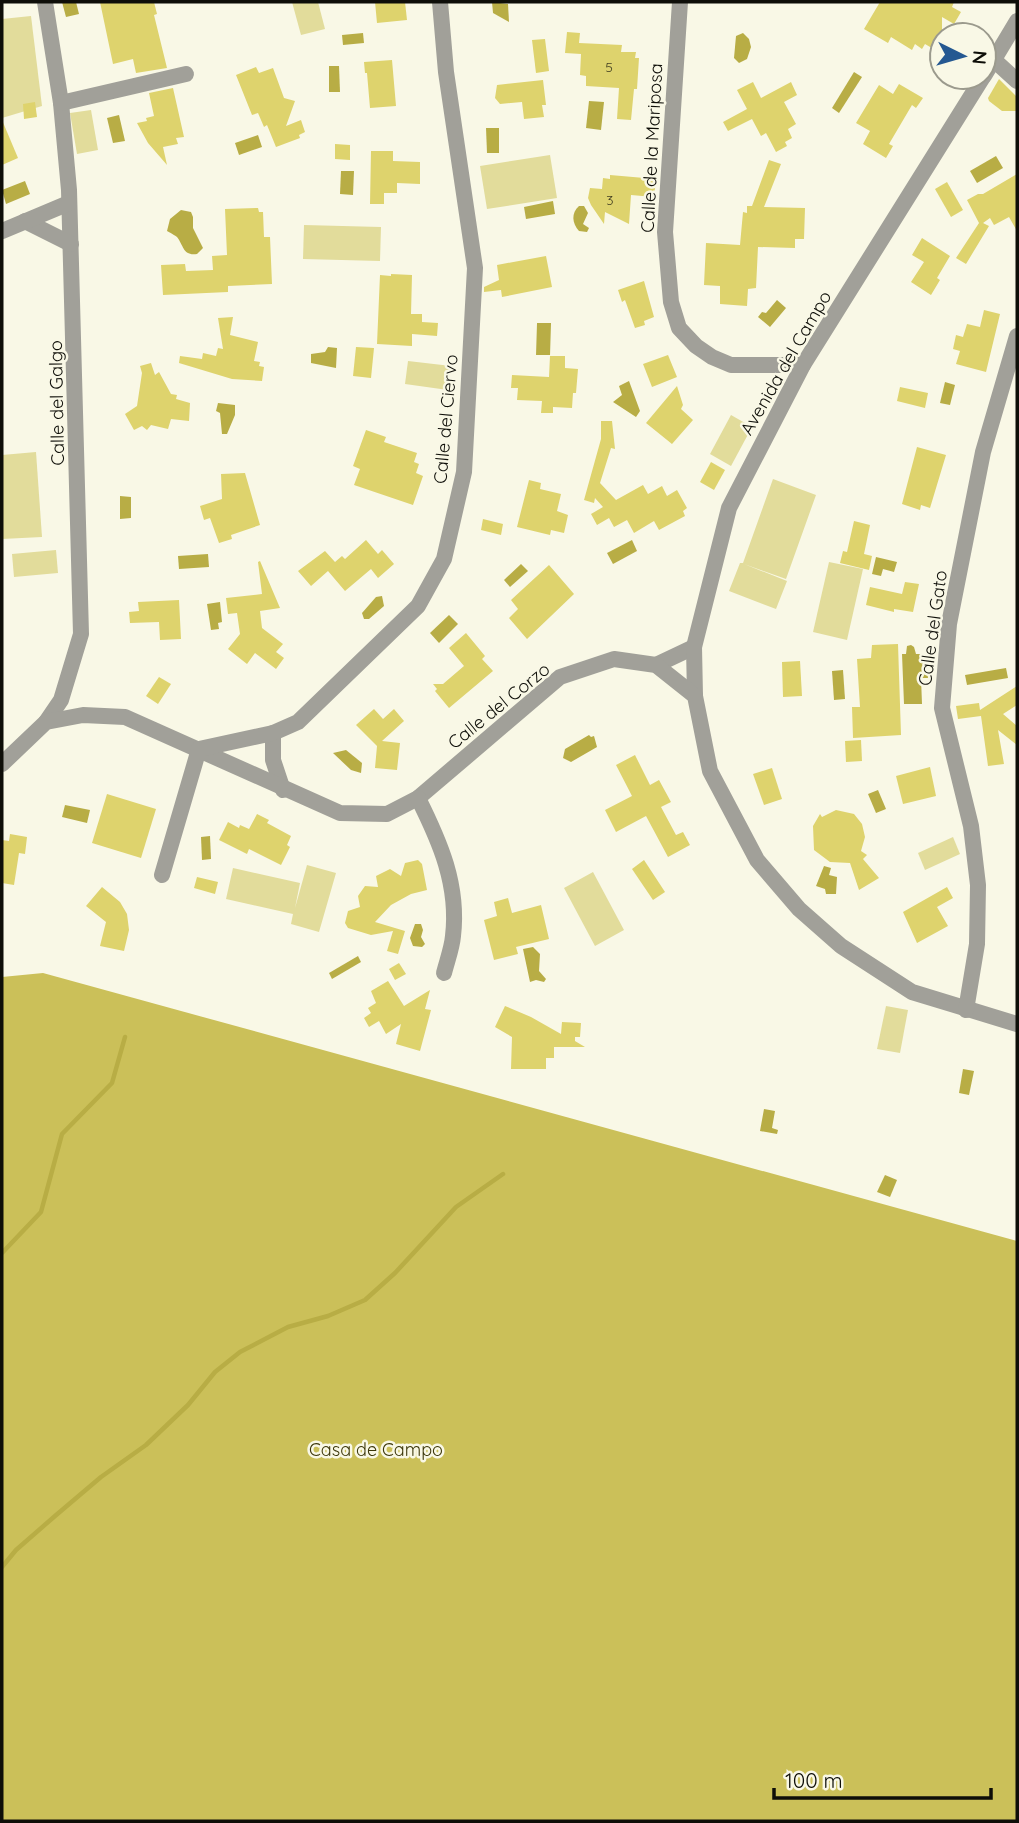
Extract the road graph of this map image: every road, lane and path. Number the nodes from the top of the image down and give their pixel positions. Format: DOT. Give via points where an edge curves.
graph roads {
  1 [pos="45,2"];
  2 [pos="440,2"];
  3 [pos="680,2"];
  4 [pos="1017,21"];
  5 [pos="998,53"];
  6 [pos="998,64"];
  7 [pos="186,74"];
  8 [pos="1017,82"];
  9 [pos="975,91"];
  10 [pos="61,103"];
  11 [pos="69,203"];
  12 [pos="25,221"];
  13 [pos="2,231"];
  14 [pos="71,244"];
  15 [pos="1017,336"];
  16 [pos="803,365"];
  17 [pos="694,647"];
  18 [pos="656,665"];
  19 [pos="695,696"];
  20 [pos="61,700"];
  21 [pos="83,715"];
  22 [pos="46,722"];
  23 [pos="273,733"];
  24 [pos="199,748"];
  25 [pos="2,764"];
  26 [pos="283,790"];
  27 [pos="418,798"];
  28 [pos="162,875"];
  29 [pos="444,973"];
  30 [pos="966,1010"];
  31 [pos="1017,1024"];
  1 -- 10 [label="street, Calle del Galgo"];
  2 -- 23 [label="street, Calle del Ciervo" via="475,268 464,472 444,559 418,606 298,722"];
  3 -- 16 [label="street, Calle de la Mariposa" via="665,232 671,302 679,328 712,358 731,365"];
  4 -- 5 [label="street, Avenida del Campo"];
  6 -- 8 [label="street"];
  7 -- 10 [label="street"];
  9 -- 16 [label="street, Avenida del Campo"];
  10 -- 11 [label="street, Calle del Galgo"];
  11 -- 12 [label="street"];
  11 -- 14 [label="street, Calle del Galgo"];
  12 -- 13 [label="street"];
  12 -- 14 [label="street"];
  14 -- 20 [label="street, Calle del Galgo" via="81,634"];
  15 -- 30 [label="street, Calle del Gato" via="983,452 949,624 942,708 971,826 978,885 977,944"];
  16 -- 17 [label="street, Avenida del Campo" via="729,508"];
  17 -- 18 [label="street"];
  17 -- 19 [label="street, Avenida del Campo"];
  18 -- 19 [label="street"];
  18 -- 27 [label="street, Calle del Corzo" via="614,659 560,677"];
  19 -- 30 [label="street" via="710,771 757,860 799,909 841,946 912,992"];
  20 -- 21 [label="street"];
  20 -- 22 [label="street, Calle del Galgo"];
  21 -- 22 [label="street, Calle del Corzo"];
  21 -- 24 [label="street, Calle del Corzo" via="125,717"];
  22 -- 25 [label="street"];
  23 -- 24 [label="street, Calle del Ciervo"];
  23 -- 26 [label="street" via="273,760"];
  24 -- 26 [label="street, Calle del Corzo"];
  24 -- 28 [label="street"];
  26 -- 27 [label="street, Calle del Corzo" via="340,813 387,814"];
  27 -- 29 [label="street" via="440,841 453,887 453,936"];
  30 -- 31 [label="street"];
}
